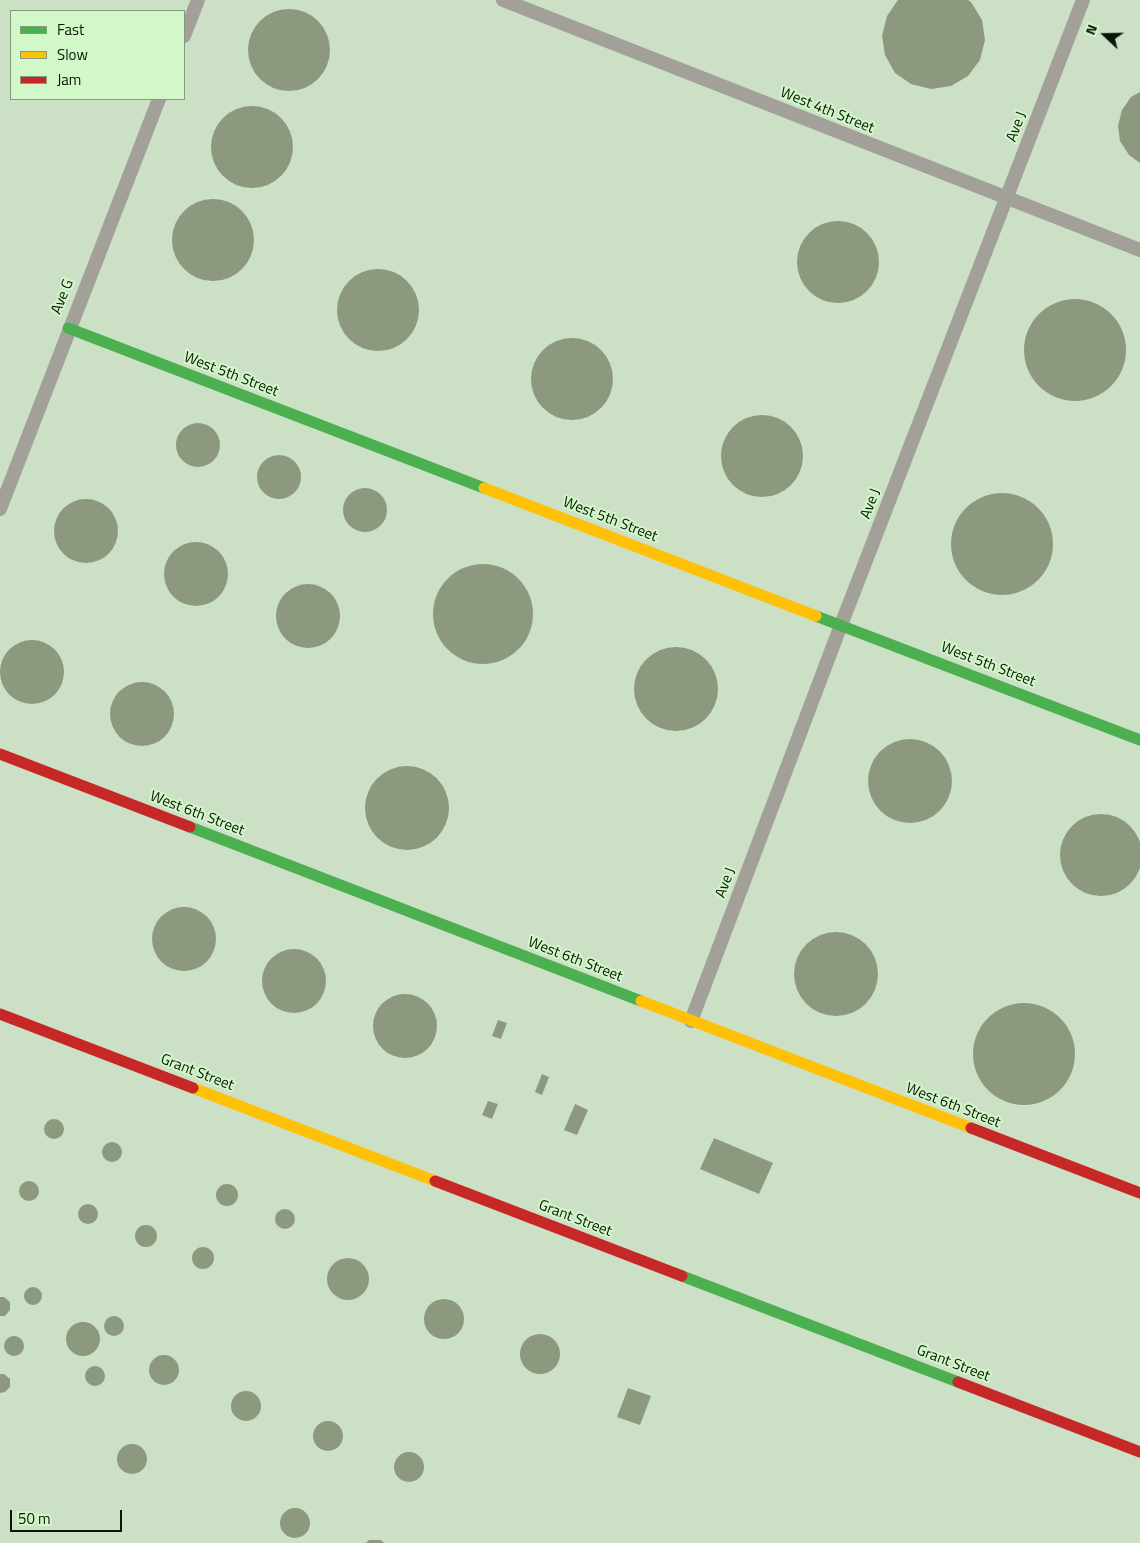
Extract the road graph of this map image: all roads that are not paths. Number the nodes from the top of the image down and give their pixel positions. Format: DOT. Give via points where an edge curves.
graph roads {
  1 [pos="198,0"];
  2 [pos="503,0"];
  3 [pos="1083,0"];
  4 [pos="185,33"];
  5 [pos="159,100"];
  6 [pos="1007,199"];
  7 [pos="1140,250"];
  8 [pos="68,328"];
  9 [pos="0,509"];
  10 [pos="841,625"];
  11 [pos="1140,740"];
  12 [pos="0,754"];
  13 [pos="0,1014"];
  14 [pos="691,1021"];
  15 [pos="1140,1194"];
  16 [pos="1140,1452"];
  1 -- 4 [label="street"];
  2 -- 6 [label="street, West 4th Street"];
  3 -- 6 [label="street, Ave J"];
  5 -- 8 [label="street, Ave G"];
  6 -- 7 [label="street, West 4th Street"];
  6 -- 10 [label="street, Ave J"];
  8 -- 9 [label="street, Ave G"];
  8 -- 10 [label="street, West 5th Street"];
  10 -- 11 [label="street, West 5th Street"];
  10 -- 14 [label="street, Ave J"];
  12 -- 14 [label="street, West 6th Street"];
  13 -- 16 [label="street, Grant Street"];
  14 -- 15 [label="street, West 6th Street"];
}
